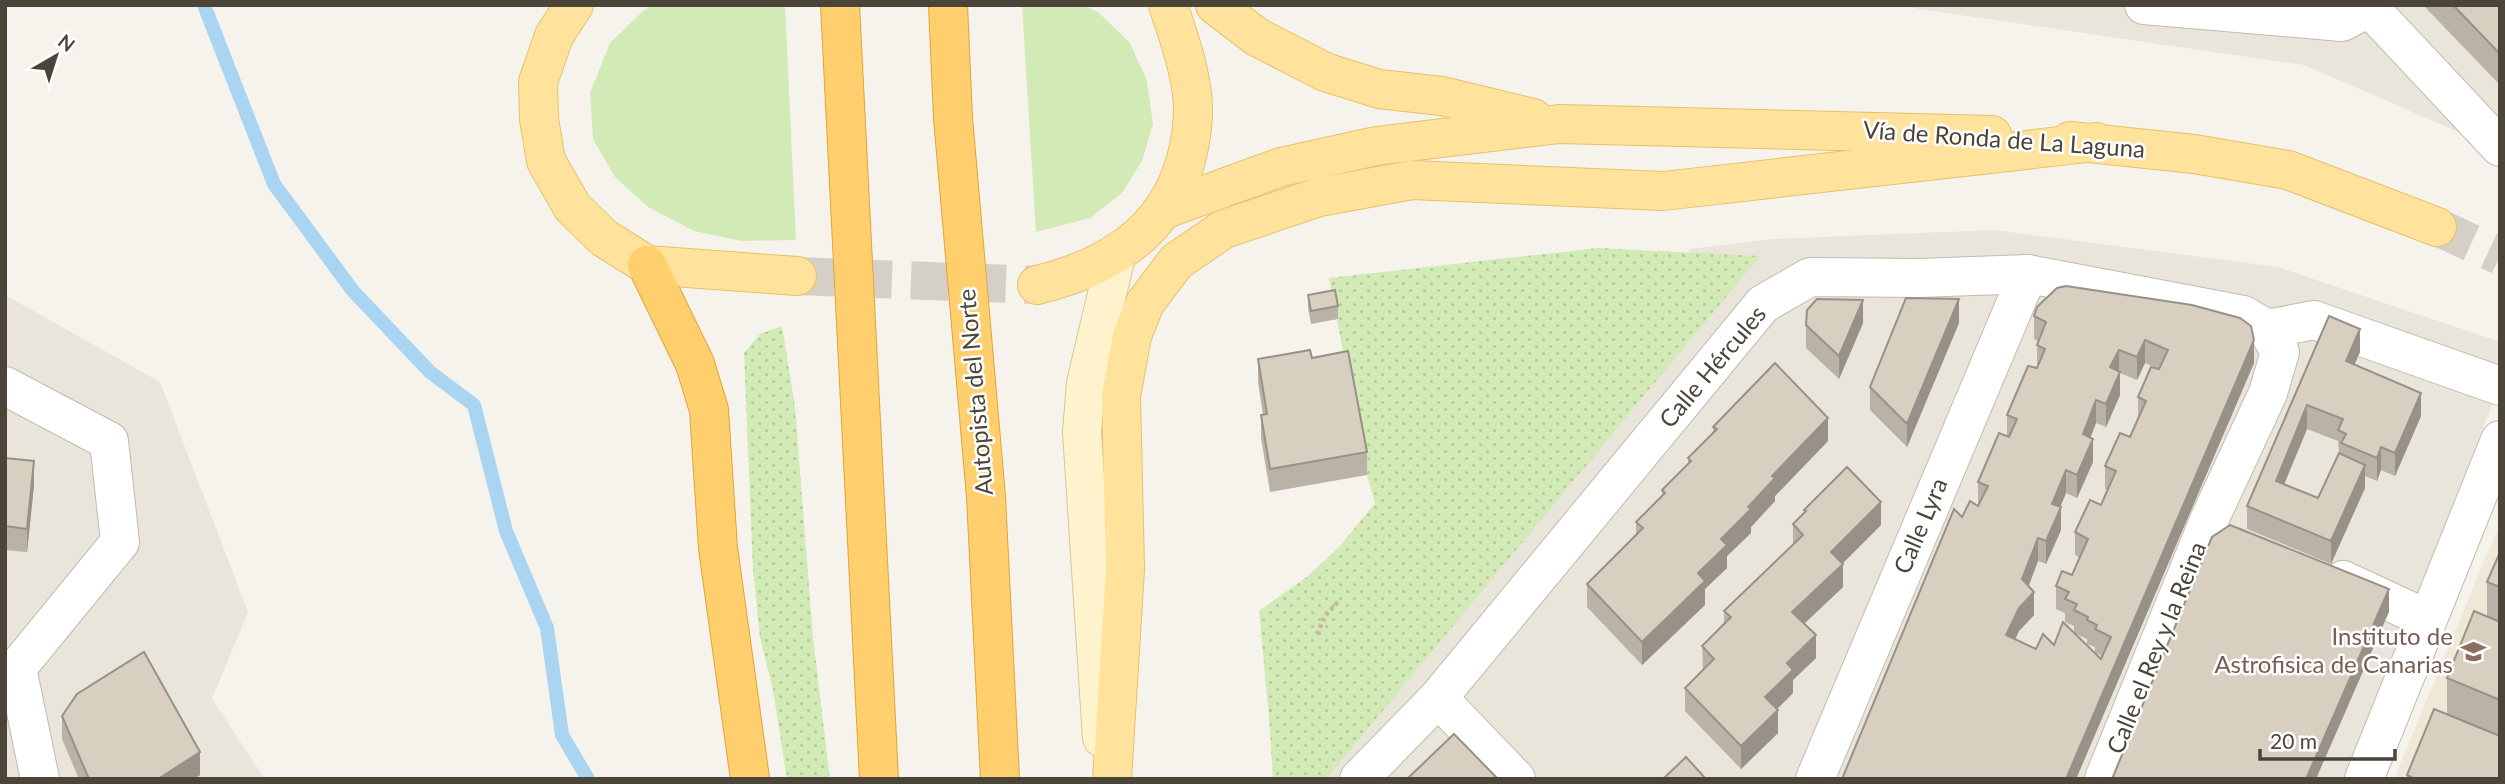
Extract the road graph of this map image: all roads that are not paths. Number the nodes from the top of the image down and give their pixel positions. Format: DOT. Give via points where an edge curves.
graph roads {
  1 [pos="574,5"];
  2 [pos="840,5"];
  3 [pos="948,5"];
  4 [pos="1168,5"];
  5 [pos="1215,5"];
  6 [pos="2144,5"];
  7 [pos="2368,7"];
  8 [pos="1559,124"];
  9 [pos="2096,142"];
  10 [pos="2500,147"];
  11 [pos="1163,210"];
  12 [pos="2437,227"];
  13 [pos="1116,256"];
  14 [pos="647,265"];
  15 [pos="2028,274"];
  16 [pos="797,276"];
  17 [pos="1037,285"];
  18 [pos="2267,329"];
  19 [pos="5,386"];
  20 [pos="2500,386"];
  21 [pos="2500,440"];
  22 [pos="2210,518"];
  23 [pos="2246,535"];
  24 [pos="2306,563"];
  25 [pos="2427,619"];
  26 [pos="11,667"];
  27 [pos="1438,698"];
  28 [pos="40,779"];
  29 [pos="750,779"];
  30 [pos="879,779"];
  31 [pos="1000,779"];
  32 [pos="1104,779"];
  33 [pos="1112,779"];
  34 [pos="1359,779"];
  35 [pos="1516,779"];
  36 [pos="1815,779"];
  37 [pos="2104,779"];
  38 [pos="2364,779"];
  1 -- 14 [label="main road" via="554,36 538,82 546,161 573,208 604,237"];
  2 -- 30 [label="highway"];
  3 -- 31 [label="highway, Autopista del Norte" via="985,497"];
  4 -- 11 [label="main road" via="1185,55 1193,112 1186,162"];
  5 -- 8 [label="main road" via="1257,37 1325,72 1379,89 1442,96"];
  6 -- 7 [label="street" via="2342,22"];
  7 -- 10 [label="street"];
  8 -- 9 [label="main road, Vía de Ronda de La Laguna" via="1960,133"];
  8 -- 11 [label="main road" via="1376,146 1282,167"];
  9 -- 12 [label="main road, Vía de Ronda de La Laguna" via="2288,170"];
  9 -- 33 [label="main road" via="1663,191 1412,180 1318,197 1224,229 1177,261 1145,303 1132,336 1121,396 1125,569"];
  11 -- 13 [label="main road"];
  13 -- 17 [label="main road" via="1070,277"];
  13 -- 32 [label="street" via="1086,383 1082,432"];
  14 -- 16 [label="main road"];
  14 -- 29 [label="highway" via="695,364 709,410 718,548"];
  15 -- 18 [label="street, Calle Hércules" via="2243,314"];
  15 -- 27 [label="street, Calle Hércules" via="1810,277 1763,304"];
  15 -- 36 [label="street, Calle Lyra"];
  18 -- 20 [label="street" via="2314,320"];
  18 -- 22 [label="street, Calle el Rey y la Reina" via="2280,352 2268,393"];
  19 -- 26 [label="street" via="109,441 120,542"];
  21 -- 25 [label="street"];
  22 -- 23 [label="street"];
  22 -- 37 [label="street, Calle el Rey y la Reina"];
  24 -- 25 [label="street"];
  25 -- 38 [label="street"];
  26 -- 28 [label="street"];
  27 -- 34 [label="street, Calle Hércules"];
  27 -- 35 [label="street"];
}
